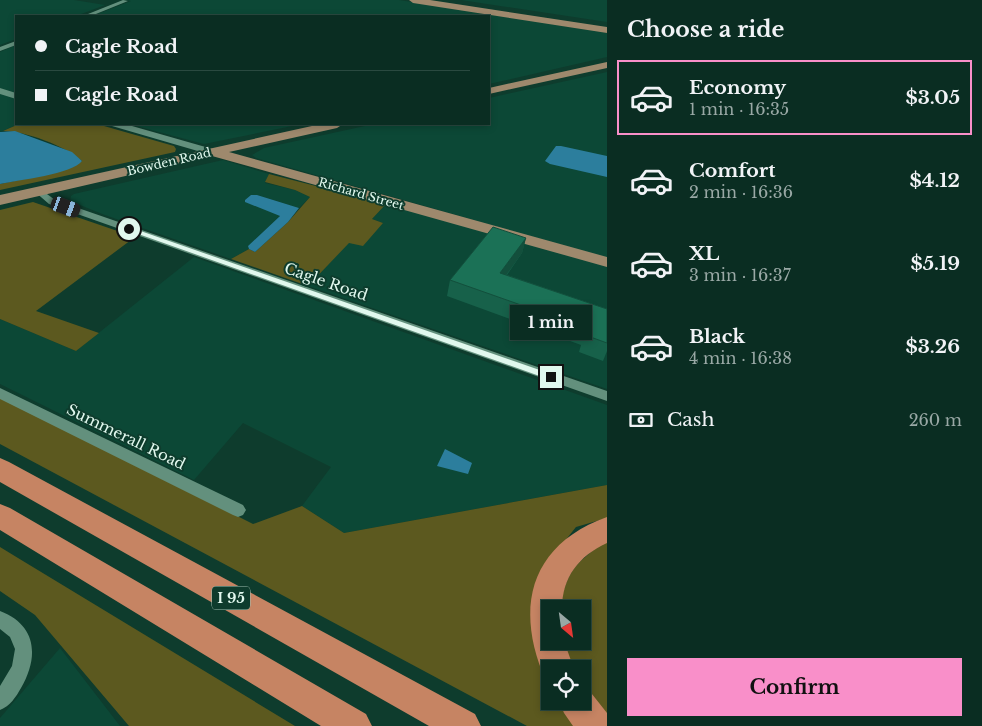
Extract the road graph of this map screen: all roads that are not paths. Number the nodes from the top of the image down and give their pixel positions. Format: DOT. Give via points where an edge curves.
graph roads {
  1 [pos="412,0"];
  2 [pos="125,1"];
  3 [pos="449,2"];
  4 [pos="89,15"];
  5 [pos="607,24"];
  6 [pos="607,30"];
  7 [pos="15,43"];
  8 [pos="0,49"];
  9 [pos="607,65"];
  10 [pos="490,90"];
  11 [pos="0,91"];
  12 [pos="15,96"];
  13 [pos="119,125"];
  14 [pos="333,125"];
  15 [pos="212,152"];
  16 [pos="39,191"];
  17 [pos="0,200"];
  18 [pos="607,262"];
  19 [pos="0,393"];
  20 [pos="607,396"];
  21 [pos="0,469"];
  22 [pos="238,510"];
  23 [pos="0,516"];
  24 [pos="607,529"];
  25 [pos="0,619"];
  26 [pos="555,660"];
  27 [pos="0,701"];
  28 [pos="583,710"];
  29 [pos="354,726"];
  30 [pos="463,726"];
  31 [pos="595,726"];
  1 -- 3 [label="main road"];
  2 -- 4 [label="street"];
  3 -- 5 [label="main road"];
  3 -- 6 [label="main road"];
  7 -- 8 [label="street"];
  9 -- 10 [label="main road"];
  11 -- 12 [label="street"];
  13 -- 15 [label="street, Richard Street"];
  14 -- 15 [label="main road, Bowden Road"];
  15 -- 16 [label="main road, Bowden Road"];
  15 -- 18 [label="main road, Richard Street"];
  16 -- 17 [label="main road, Bowden Road"];
  16 -- 20 [label="street, Cagle Road" via="52,202"];
  19 -- 22 [label="street, Summerall Road"];
  21 -- 30 [label="highway, I 95"];
  23 -- 29 [label="highway"];
  24 -- 26 [label="highway" via="574,548 550,579 546,597 546,638"];
  25 -- 27 [label="street" via="16,631 22,642 23,656 21,671"];
  28 -- 31 [label="highway"];
}
